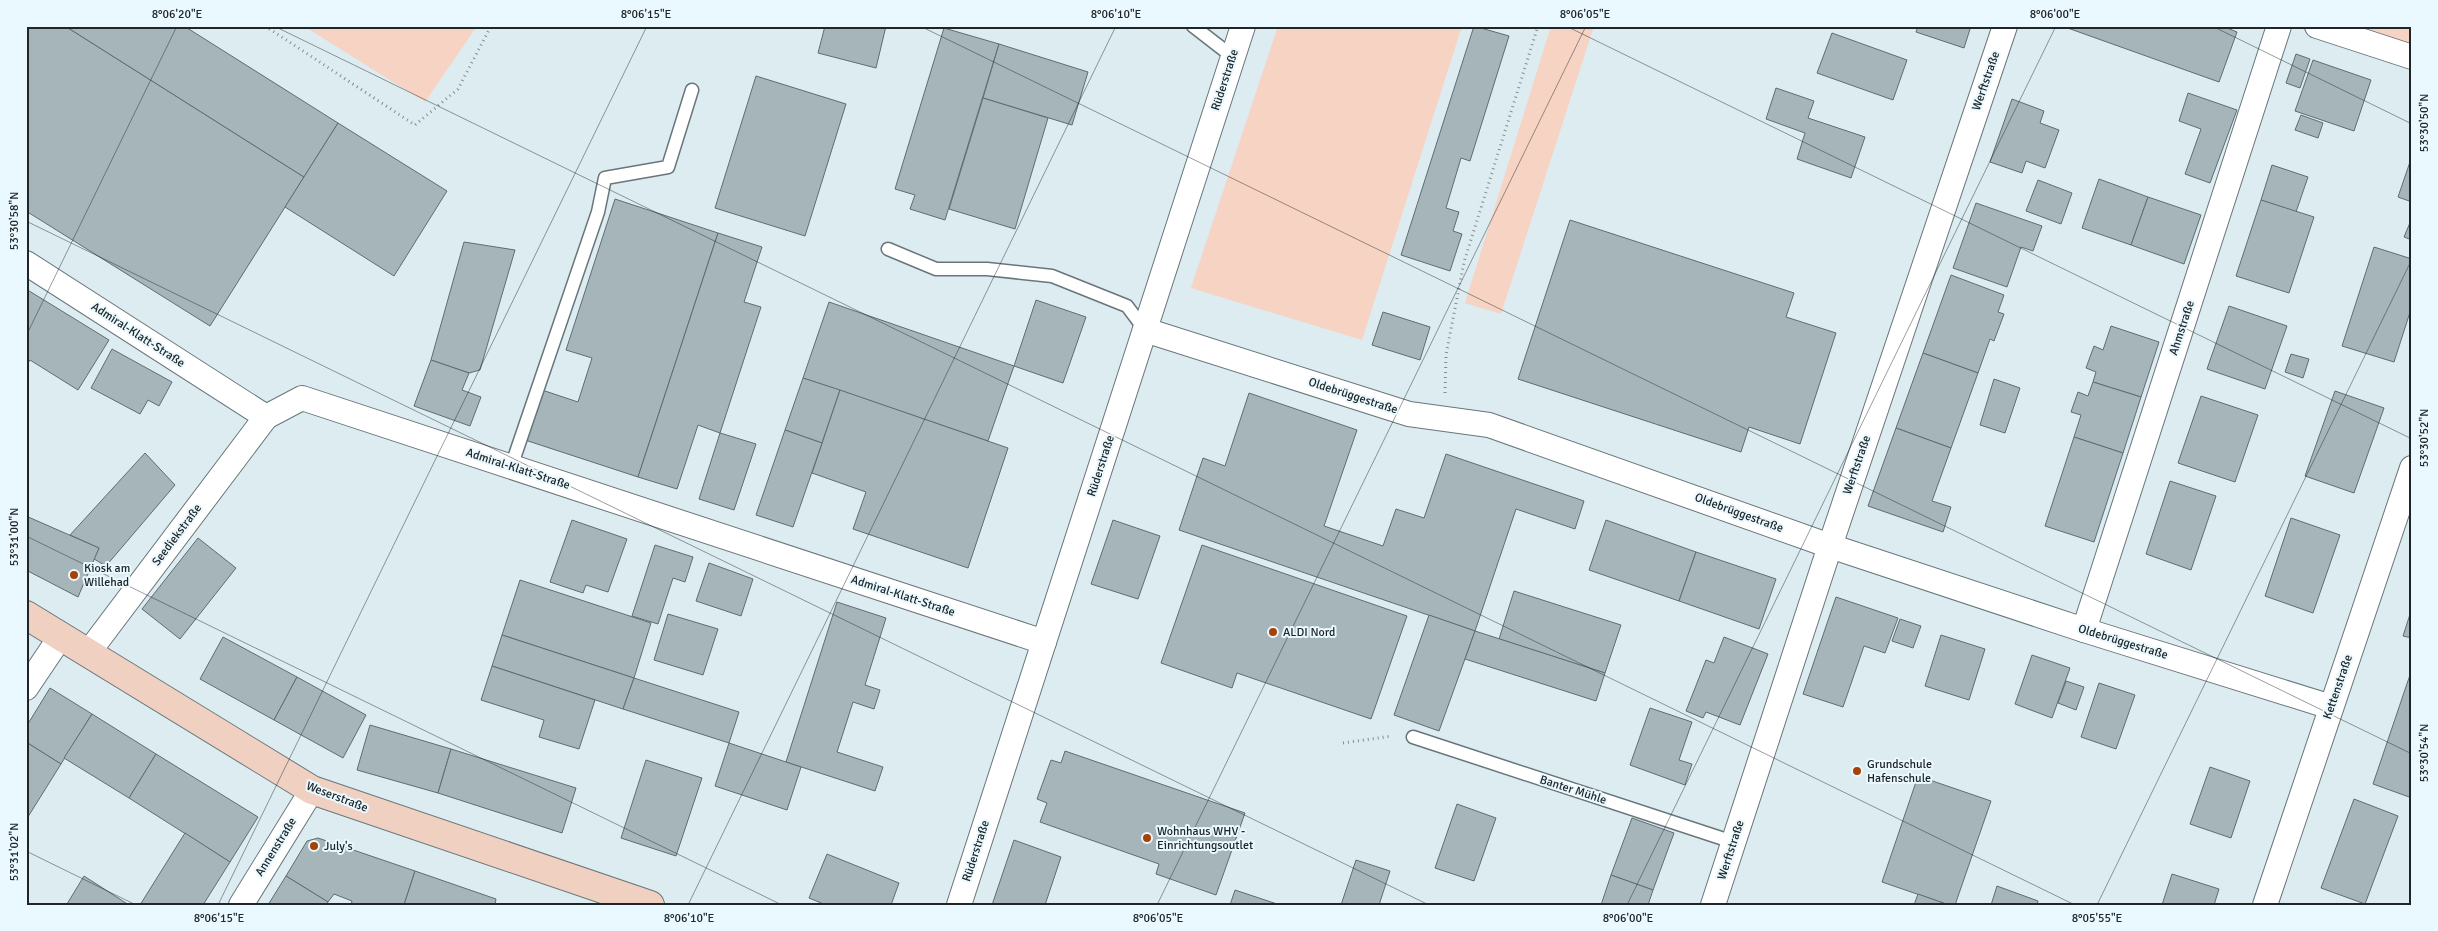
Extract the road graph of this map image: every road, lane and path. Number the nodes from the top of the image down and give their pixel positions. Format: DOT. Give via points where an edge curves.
graph roads {
  1 [pos="266,26"];
  2 [pos="491,26"];
  3 [pos="1194,26"];
  4 [pos="1243,26"];
  5 [pos="1538,26"];
  6 [pos="2005,26"];
  7 [pos="2279,26"];
  8 [pos="2317,26"];
  9 [pos="1233,57"];
  10 [pos="2412,57"];
  11 [pos="692,90"];
  12 [pos="888,249"];
  13 [pos="26,262"];
  14 [pos="1145,330"];
  15 [pos="266,417"];
  16 [pos="1444,418"];
  17 [pos="511,467"];
  18 [pos="2412,468"];
  19 [pos="1830,546"];
  20 [pos="26,615"];
  21 [pos="2084,630"];
  22 [pos="61,636"];
  23 [pos="1044,642"];
  24 [pos="88,653"];
  25 [pos="26,688"];
  26 [pos="2332,707"];
  27 [pos="1413,737"];
  28 [pos="1343,743"];
  29 [pos="312,790"];
  30 [pos="1734,842"];
  31 [pos="241,905"];
  32 [pos="650,905"];
  33 [pos="958,905"];
  34 [pos="1713,905"];
  35 [pos="2265,905"];
  1 -- 2 [label="path" via="415,126 458,89"];
  3 -- 9 [label="lane"];
  4 -- 9 [label="street, Rüderstraße"];
  5 -- 16 [label="path" via="1464,262 1446,355"];
  6 -- 19 [label="street, Werftstraße"];
  7 -- 21 [label="street, Ahmstraße"];
  8 -- 10 [label="street"];
  9 -- 14 [label="street, Rüderstraße"];
  11 -- 17 [label="lane" via="668,167 605,178 598,212"];
  12 -- 14 [label="lane" via="936,269 987,269 1052,276 1127,306"];
  13 -- 15 [label="street, Admiral-Klatt-Straße"];
  14 -- 16 [label="street, Oldebrüggestraße" via="1410,414"];
  14 -- 23 [label="street, Rüderstraße"];
  15 -- 17 [label="street, Admiral-Klatt-Straße" via="302,398"];
  15 -- 24 [label="street, Seediekstraße"];
  16 -- 19 [label="street, Oldebrüggestraße" via="1489,425"];
  17 -- 23 [label="street, Admiral-Klatt-Straße"];
  18 -- 26 [label="street, Kettenstraße"];
  19 -- 21 [label="street, Oldebrüggestraße"];
  19 -- 30 [label="street, Werftstraße"];
  20 -- 22 [label="street, Weserstraße"];
  21 -- 26 [label="street, Oldebrüggestraße"];
  22 -- 24 [label="street, Weserstraße"];
  22 -- 25 [label="street"];
  23 -- 33 [label="street, Rüderstraße"];
  24 -- 29 [label="street, Weserstraße"];
  26 -- 35 [label="street, Kettenstraße"];
  27 -- 28 [label="path"];
  27 -- 30 [label="lane, Banter Mühle"];
  29 -- 31 [label="street, Annenstraße"];
  29 -- 32 [label="street, Weserstraße"];
  30 -- 34 [label="street, Werftstraße"];
}
